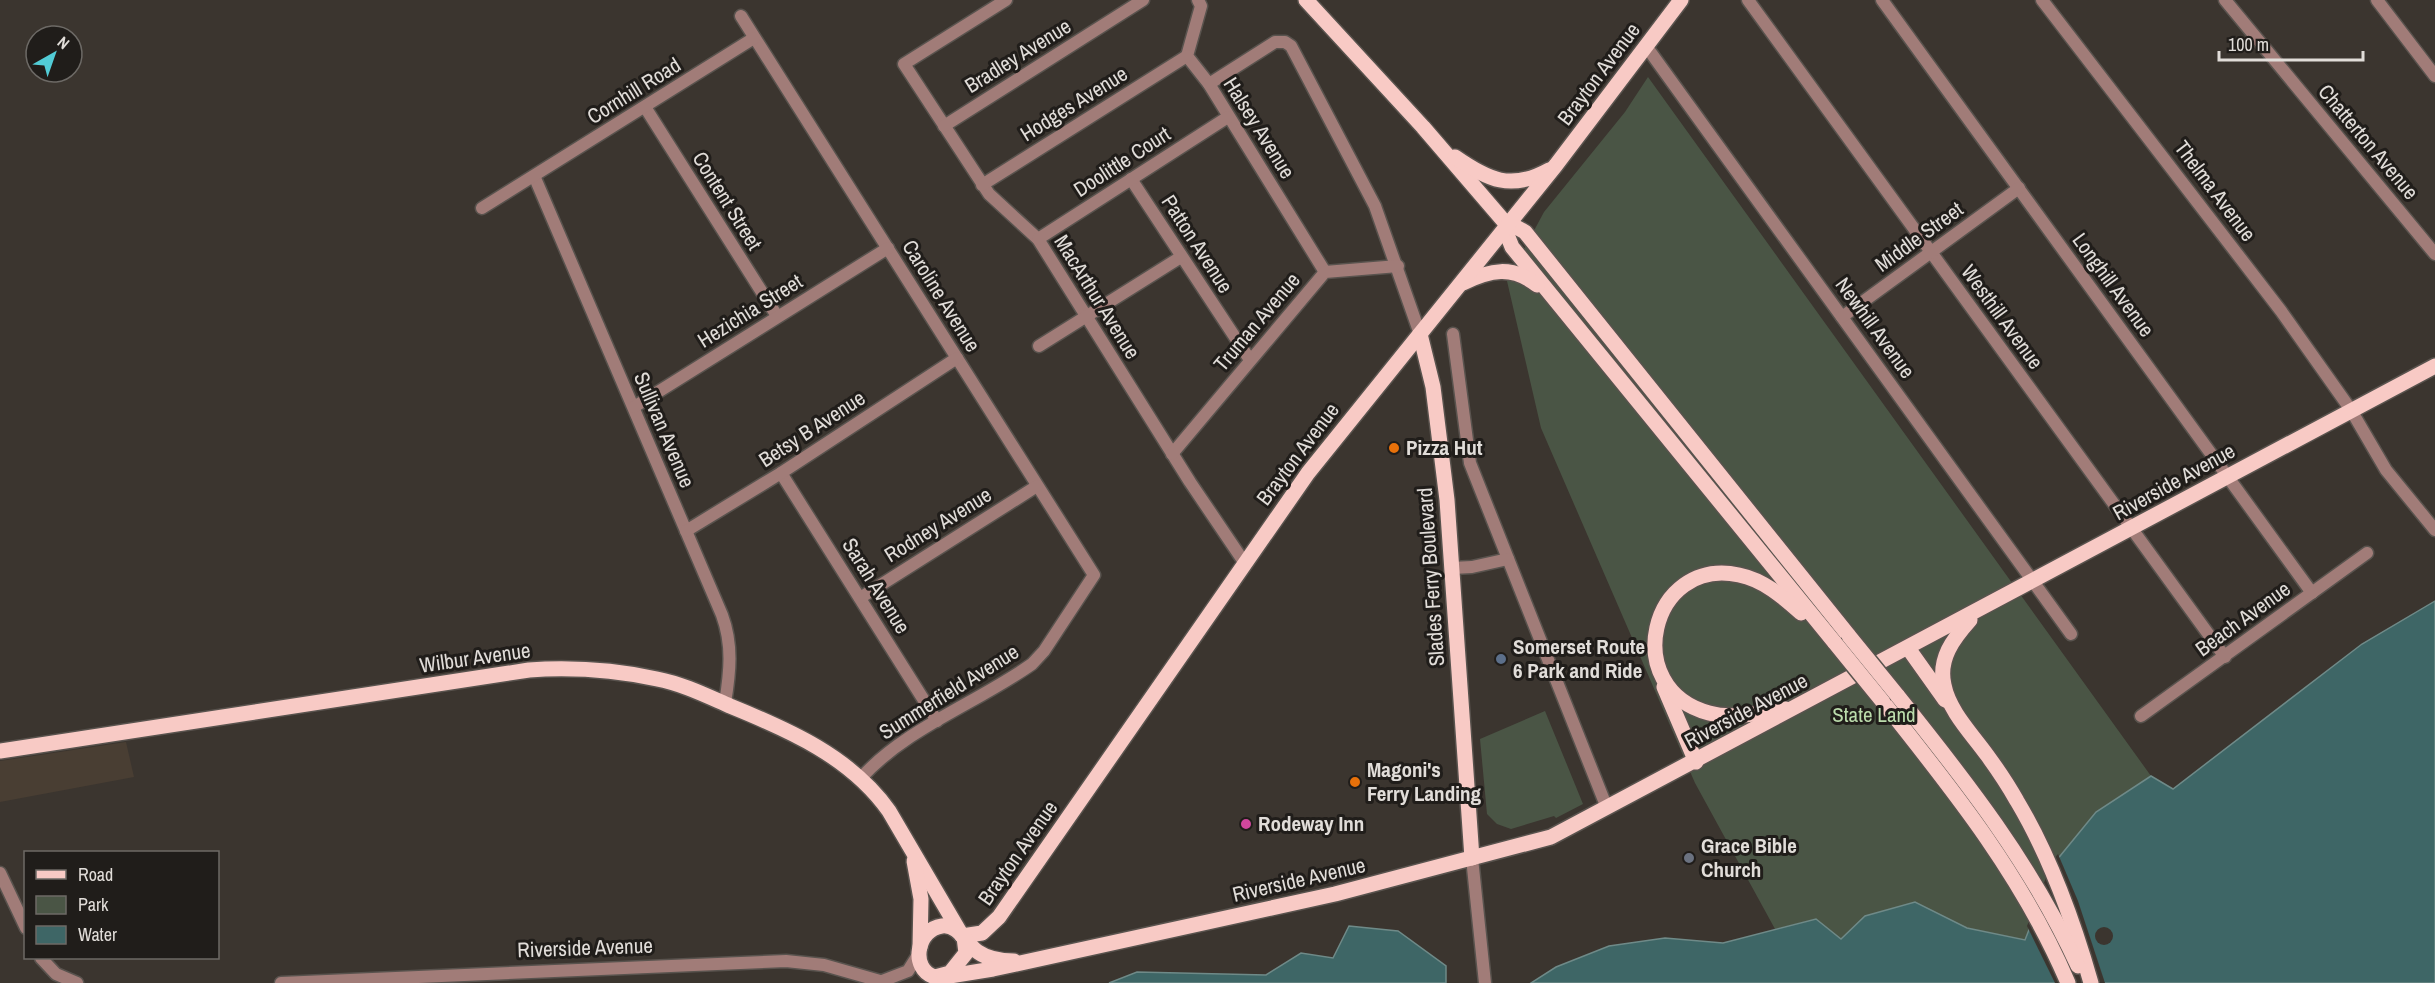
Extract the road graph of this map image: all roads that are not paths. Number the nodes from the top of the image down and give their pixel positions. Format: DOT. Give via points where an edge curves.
graph roads {
  1 [pos="1006,0"];
  2 [pos="1143,0"];
  3 [pos="1198,0"];
  4 [pos="1306,0"];
  5 [pos="1680,0"];
  6 [pos="1748,0"];
  7 [pos="1882,0"];
  8 [pos="2042,0"];
  9 [pos="2225,0"];
  10 [pos="2377,0"];
  11 [pos="741,16"];
  12 [pos="754,38"];
  13 [pos="1646,46"];
  14 [pos="1187,56"];
  15 [pos="2434,73"];
  16 [pos="1209,84"];
  17 [pos="645,107"];
  18 [pos="1228,117"];
  19 [pos="944,126"];
  20 [pos="1440,146"];
  21 [pos="1556,165"];
  22 [pos="534,178"];
  23 [pos="1131,179"];
  24 [pos="982,185"];
  25 [pos="2019,188"];
  26 [pos="482,208"];
  27 [pos="1508,226"];
  28 [pos="1038,239"];
  29 [pos="888,248"];
  30 [pos="1932,253"];
  31 [pos="2435,254"];
  32 [pos="1181,257"];
  33 [pos="1398,266"];
  34 [pos="1324,272"];
  35 [pos="1460,285"];
  36 [pos="1554,299"];
  37 [pos="777,316"];
  38 [pos="1086,316"];
  39 [pos="1842,317"];
  40 [pos="1420,334"];
  41 [pos="1453,334"];
  42 [pos="1039,346"];
  43 [pos="957,358"];
  44 [pos="1250,360"];
  45 [pos="2435,366"];
  46 [pos="634,407"];
  47 [pos="2351,410"];
  48 [pos="1172,454"];
  49 [pos="781,473"];
  50 [pos="2228,477"];
  51 [pos="1037,486"];
  52 [pos="2132,529"];
  53 [pos="2435,530"];
  54 [pos="686,531"];
  55 [pos="2367,553"];
  56 [pos="1508,559"];
  57 [pos="1244,562"];
  58 [pos="1452,568"];
  59 [pos="1094,575"];
  60 [pos="2034,582"];
  61 [pos="2312,593"];
  62 [pos="860,597"];
  63 [pos="1976,613"];
  64 [pos="2071,634"];
  65 [pos="1835,643"];
  66 [pos="1908,648"];
  67 [pos="2225,657"];
  68 [pos="1659,670"];
  69 [pos="725,703"];
  70 [pos="1798,707"];
  71 [pos="2141,716"];
  72 [pos="937,721"];
  73 [pos="1968,728"];
  74 [pos="0,751"];
  75 [pos="1695,762"];
  76 [pos="861,778"];
  77 [pos="1607,808"];
  78 [pos="1983,816"];
  79 [pos="905,838"];
  80 [pos="1472,858"];
  81 [pos="0,873"];
  82 [pos="24,924"];
  83 [pos="962,935"];
  84 [pos="919,951"];
  85 [pos="43,959"];
  86 [pos="1026,961"];
  87 [pos="942,977"];
  88 [pos="884,982"];
  89 [pos="77,983"];
  90 [pos="281,983"];
  91 [pos="924,983"];
  92 [pos="1485,983"];
  93 [pos="2068,983"];
  94 [pos="2085,983"];
  95 [pos="2091,983"];
  1 -- 19 [label="street, MacArthur Avenue" via="904,64"];
  2 -- 19 [label="street, Bradley Avenue"];
  3 -- 14 [label="street" via="1201,6"];
  4 -- 20 [label="main road"];
  5 -- 13 [label="main road, Brayton Avenue"];
  6 -- 30 [label="street, Westhill Avenue"];
  7 -- 25 [label="street, Longhill Avenue"];
  8 -- 47 [label="street, Thelma Avenue" via="2281,311"];
  9 -- 31 [label="street, Chatterton Avenue"];
  10 -- 15 [label="street"];
  11 -- 12 [label="street, Caroline Avenue"];
  12 -- 17 [label="street, Cornhill Road"];
  12 -- 29 [label="street, Caroline Avenue"];
  13 -- 21 [label="main road, Brayton Avenue"];
  13 -- 39 [label="street, Newhill Avenue"];
  14 -- 16 [label="street, Halsey Avenue"];
  14 -- 24 [label="street, Hodges Avenue"];
  16 -- 18 [label="street, Halsey Avenue"];
  16 -- 33 [label="street, Slades Ferry Boulevard" via="1273,43 1282,42 1292,48 1364,184"];
  17 -- 22 [label="street, Cornhill Road"];
  17 -- 37 [label="street, Content Street"];
  18 -- 23 [label="street, Doolittle Court"];
  18 -- 34 [label="street, Halsey Avenue"];
  19 -- 24 [label="street, MacArthur Avenue"];
  20 -- 21 [label="main road" via="1480,173 1502,181 1530,179"];
  20 -- 27 [label="main road"];
  21 -- 27 [label="main road, Brayton Avenue"];
  22 -- 26 [label="street, Cornhill Road"];
  22 -- 46 [label="street, Sullivan Avenue"];
  23 -- 28 [label="street, Doolittle Court"];
  23 -- 32 [label="street, Patton Avenue"];
  24 -- 28 [label="street, MacArthur Avenue"];
  25 -- 30 [label="street, Middle Street"];
  25 -- 50 [label="street, Longhill Avenue"];
  27 -- 35 [label="main road, Brayton Avenue"];
  27 -- 36 [label="main road" via="1512,248"];
  27 -- 78 [label="main road, bridge" via="1525,232 1897,695"];
  28 -- 38 [label="street, MacArthur Avenue"];
  29 -- 37 [label="street, Hezichia Street"];
  29 -- 43 [label="street, Caroline Avenue"];
  30 -- 39 [label="street, Middle Street"];
  30 -- 52 [label="street, Westhill Avenue"];
  32 -- 38 [label="street"];
  32 -- 44 [label="street, Patton Avenue"];
  33 -- 34 [label="street, Truman Avenue"];
  33 -- 40 [label="street, Slades Ferry Boulevard"];
  34 -- 44 [label="street, Truman Avenue"];
  35 -- 36 [label="main road" via="1491,271 1509,271 1526,277"];
  35 -- 40 [label="main road, Brayton Avenue"];
  36 -- 65 [label="main road"];
  37 -- 46 [label="street, Hezichia Street"];
  38 -- 42 [label="street"];
  38 -- 48 [label="street, MacArthur Avenue"];
  39 -- 60 [label="street, Newhill Avenue"];
  40 -- 57 [label="main road, Brayton Avenue" via="1308,473"];
  40 -- 58 [label="main road, Slades Ferry Boulevard" via="1433,387"];
  41 -- 56 [label="street" via="1470,463"];
  43 -- 49 [label="street, Betsy B Avenue"];
  43 -- 51 [label="street, Caroline Avenue"];
  44 -- 48 [label="street, Truman Avenue"];
  45 -- 47 [label="main road, Riverside Avenue"];
  46 -- 54 [label="street, Sullivan Avenue"];
  47 -- 50 [label="main road, Riverside Avenue"];
  47 -- 53 [label="street, Thelma Avenue" via="2386,470"];
  48 -- 57 [label="street, MacArthur Avenue"];
  49 -- 54 [label="street, Betsy B Avenue"];
  49 -- 62 [label="street, Sarah Avenue"];
  50 -- 52 [label="main road, Riverside Avenue"];
  50 -- 61 [label="street, Longhill Avenue"];
  51 -- 59 [label="street, Caroline Avenue"];
  51 -- 62 [label="street, Rodney Avenue"];
  52 -- 60 [label="main road, Riverside Avenue"];
  52 -- 67 [label="street, Westhill Avenue"];
  54 -- 69 [label="street, Sullivan Avenue" via="728,630 731,667"];
  55 -- 61 [label="street, Beach Avenue"];
  56 -- 58 [label="street"];
  56 -- 77 [label="street"];
  57 -- 83 [label="main road, Brayton Avenue" via="1003,912 987,930 973,936"];
  58 -- 80 [label="main road, Slades Ferry Boulevard"];
  59 -- 72 [label="street, Summerfield Avenue" via="1032,664"];
  60 -- 63 [label="main road, Riverside Avenue"];
  60 -- 64 [label="street, Newhill Avenue"];
  61 -- 67 [label="street, Beach Avenue"];
  62 -- 72 [label="street, Sarah Avenue"];
  63 -- 66 [label="main road, Riverside Avenue"];
  63 -- 73 [label="main road" via="1952,641 1943,666 1946,691"];
  65 -- 68 [label="main road" via="1768,587 1740,575 1717,574 1683,587 1665,607 1655,634"];
  65 -- 78 [label="main road, bridge"];
  66 -- 70 [label="main road, Riverside Avenue"];
  66 -- 73 [label="main road"];
  67 -- 71 [label="street, Beach Avenue"];
  68 -- 70 [label="main road" via="1678,696 1709,713 1736,715"];
  68 -- 75 [label="main road"];
  69 -- 74 [label="main road, Wilbur Avenue" via="680,685 634,675 542,669"];
  69 -- 76 [label="main road, Wilbur Avenue" via="794,734"];
  70 -- 75 [label="main road, Riverside Avenue"];
  72 -- 76 [label="street, Summerfield Avenue" via="873,764"];
  73 -- 95 [label="main road" via="2013,794 2040,845"];
  75 -- 77 [label="main road, Riverside Avenue"];
  76 -- 79 [label="main road, Wilbur Avenue"];
  77 -- 80 [label="main road, Riverside Avenue" via="1551,837"];
  78 -- 93 [label="main road"];
  78 -- 94 [label="main road" via="2040,890"];
  79 -- 83 [label="main road, Wilbur Avenue"];
  79 -- 84 [label="main road, Wilbur Avenue" via="920,888"];
  80 -- 86 [label="main road, Riverside Avenue" via="1335,894"];
  80 -- 92 [label="street"];
  81 -- 82 [label="street"];
  83 -- 84 [label="main road" via="950,927 938,927 927,935"];
  83 -- 86 [label="main road, Riverside Avenue" via="984,955"];
  83 -- 87 [label="main road" via="967,945 964,958"];
  84 -- 87 [label="main road" via="920,966 926,973"];
  84 -- 88 [label="street" via="905,973"];
  85 -- 89 [label="street" via="56,974"];
  86 -- 87 [label="main road, Riverside Avenue"];
  87 -- 91 [label="street, Riverside Avenue"];
  88 -- 90 [label="street, Riverside Avenue" via="824,965 786,961"];
}
